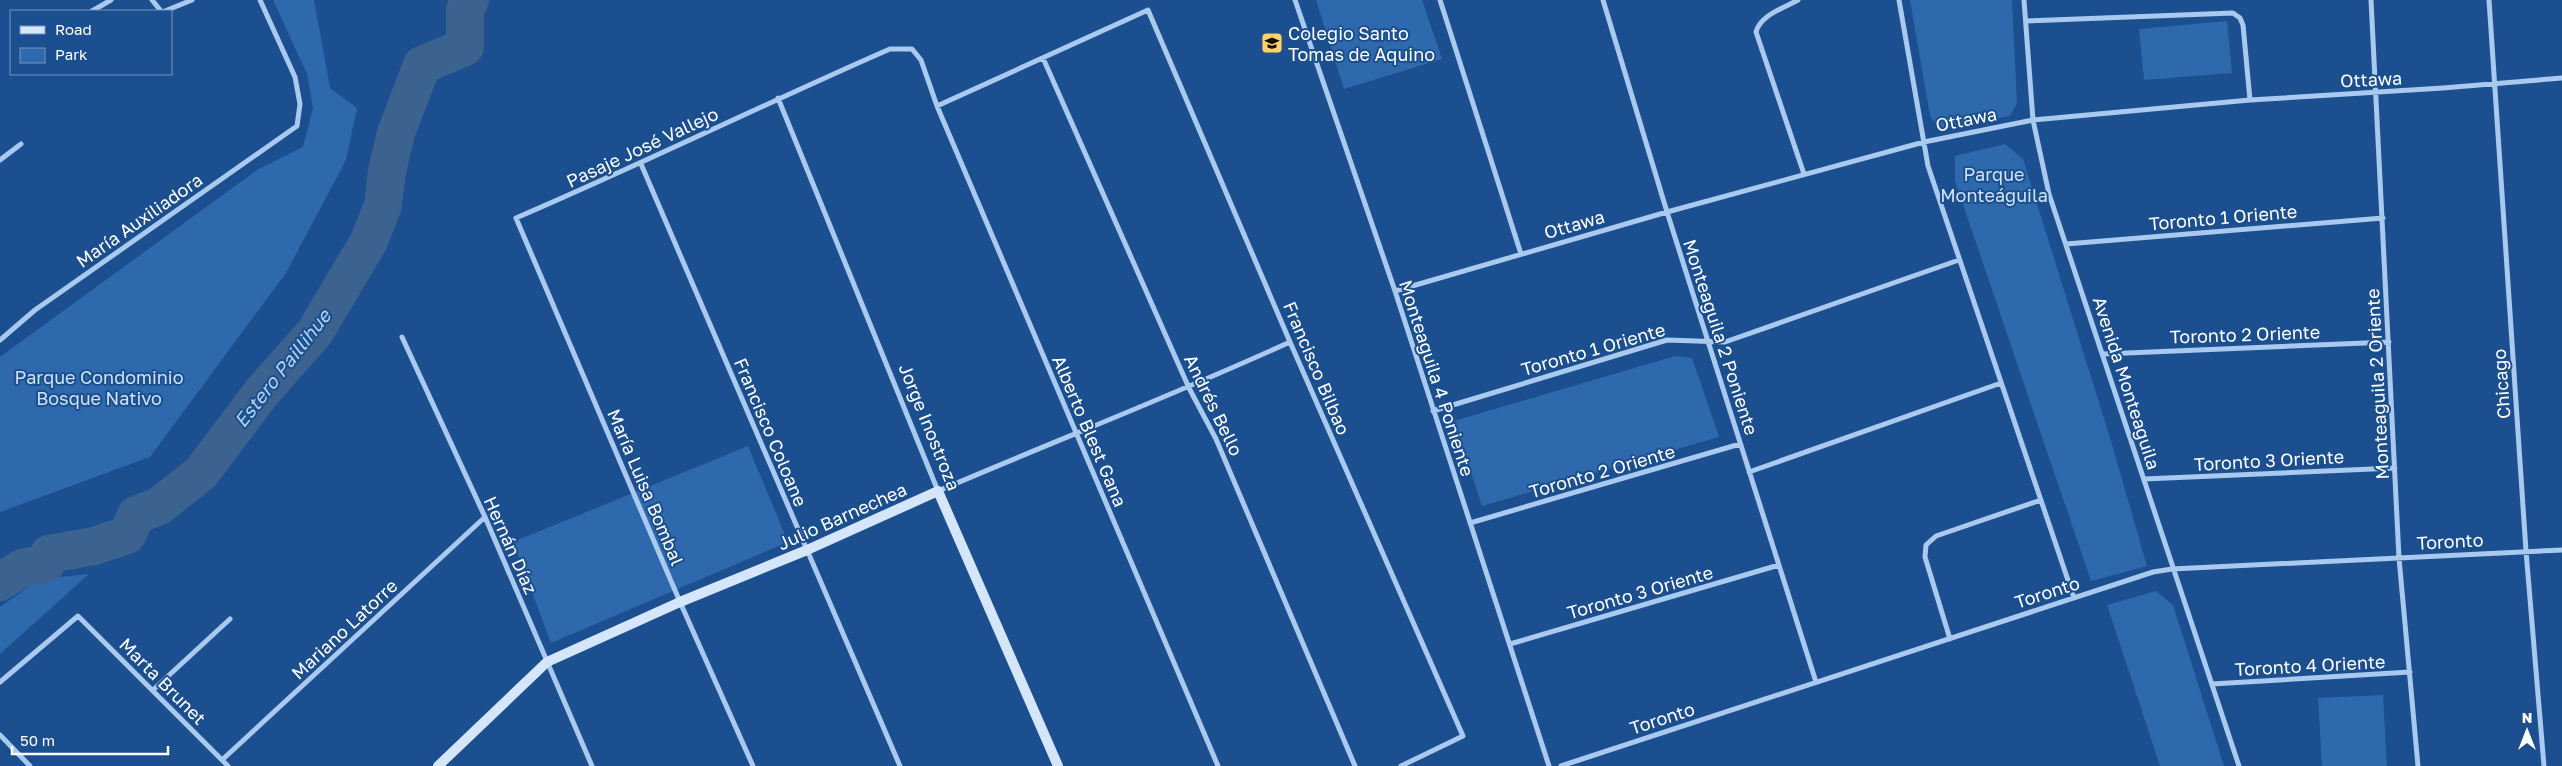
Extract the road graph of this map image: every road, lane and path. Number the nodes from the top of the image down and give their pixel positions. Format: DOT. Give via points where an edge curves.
graph roads {
  1 [pos="111,0"];
  2 [pos="152,0"];
  3 [pos="192,0"];
  4 [pos="260,0"];
  5 [pos="1295,0"];
  6 [pos="1440,0"];
  7 [pos="1603,0"];
  8 [pos="1798,0"];
  9 [pos="1899,0"];
  10 [pos="2024,0"];
  11 [pos="2370,0"];
  12 [pos="2489,0"];
  13 [pos="94,10"];
  14 [pos="162,10"];
  15 [pos="166,10"];
  16 [pos="2026,21"];
  17 [pos="1043,58"];
  18 [pos="2562,78"];
  19 [pos="2493,83"];
  20 [pos="2376,92"];
  21 [pos="778,98"];
  22 [pos="2250,100"];
  23 [pos="937,106"];
  24 [pos="2033,120"];
  25 [pos="1924,142"];
  26 [pos="21,144"];
  27 [pos="0,160"];
  28 [pos="641,164"];
  29 [pos="1804,174"];
  30 [pos="1667,212"];
  31 [pos="516,218"];
  32 [pos="2382,218"];
  33 [pos="2066,244"];
  34 [pos="1521,254"];
  35 [pos="1960,260"];
  36 [pos="1394,291"];
  37 [pos="402,337"];
  38 [pos="0,340"];
  39 [pos="1290,342"];
  40 [pos="1708,342"];
  41 [pos="2389,342"];
  42 [pos="2102,354"];
  43 [pos="2001,383"];
  44 [pos="1189,388"];
  45 [pos="1433,411"];
  46 [pos="1076,432"];
  47 [pos="1740,444"];
  48 [pos="2396,468"];
  49 [pos="1749,472"];
  50 [pos="2144,479"];
  51 [pos="938,491"];
  52 [pos="2040,500"];
  53 [pos="485,517"];
  54 [pos="1470,524"];
  55 [pos="807,550"];
  56 [pos="2562,550"];
  57 [pos="2526,552"];
  58 [pos="2399,558"];
  59 [pos="1779,565"];
  60 [pos="2172,569"];
  61 [pos="2074,598"];
  62 [pos="680,602"];
  63 [pos="230,618"];
  64 [pos="1950,639"];
  65 [pos="1510,644"];
  66 [pos="547,662"];
  67 [pos="2410,672"];
  68 [pos="0,682"];
  69 [pos="1816,682"];
  70 [pos="2212,684"];
  71 [pos="152,690"];
  72 [pos="0,734"];
  73 [pos="222,760"];
  74 [pos="30,766"];
  75 [pos="228,766"];
  76 [pos="438,766"];
  77 [pos="592,766"];
  78 [pos="753,766"];
  79 [pos="900,766"];
  80 [pos="1058,766"];
  81 [pos="1218,766"];
  82 [pos="1355,766"];
  83 [pos="1401,766"];
  84 [pos="1550,766"];
  85 [pos="1561,766"];
  86 [pos="2239,766"];
  87 [pos="2418,766"];
  88 [pos="2544,766"];
  1 -- 13 [label="street"];
  2 -- 14 [label="street"];
  3 -- 15 [label="street"];
  4 -- 38 [label="street, María Auxiliadora" via="295,77 300,104 297,126 35,310"];
  5 -- 36 [label="street, Monteaguila 4 Poniente"];
  6 -- 34 [label="street"];
  7 -- 30 [label="street, Monteaguila 2 Poniente"];
  8 -- 29 [label="street" via="1760,22 1756,32"];
  9 -- 25 [label="street"];
  10 -- 16 [label="street, Avenida Monteaguila"];
  11 -- 20 [label="street, Monteaguila 2 Oriente"];
  12 -- 19 [label="street, Chicago"];
  16 -- 22 [label="street" via="2233,13 2242,21"];
  16 -- 24 [label="street, Avenida Monteaguila"];
  17 -- 23 [label="street"];
  17 -- 39 [label="street, Francisco Bilbao" via="1148,10"];
  17 -- 44 [label="street, Andrés Bello"];
  18 -- 19 [label="street, Ottawa"];
  19 -- 20 [label="street, Ottawa"];
  19 -- 57 [label="street, Chicago"];
  20 -- 22 [label="street, Ottawa"];
  20 -- 32 [label="street, Monteaguila 2 Oriente"];
  21 -- 23 [label="street, Pasaje José Vallejo" via="890,49 903,48 912,49 921,60"];
  21 -- 28 [label="street, Pasaje José Vallejo"];
  21 -- 51 [label="street, Jorge Inostroza"];
  22 -- 24 [label="street, Ottawa"];
  23 -- 46 [label="street, Alberto Blest Gana"];
  24 -- 25 [label="street, Ottawa"];
  24 -- 33 [label="street, Avenida Monteaguila" via="2049,194"];
  25 -- 29 [label="street, Ottawa"];
  25 -- 35 [label="street" via="1928,166"];
  26 -- 27 [label="street"];
  28 -- 31 [label="street, Pasaje José Vallejo"];
  28 -- 55 [label="street, Francisco Coloane"];
  29 -- 30 [label="street, Ottawa"];
  30 -- 34 [label="street, Ottawa"];
  30 -- 40 [label="street, Monteaguila 2 Poniente"];
  31 -- 62 [label="street, María Luisa Bombal"];
  32 -- 33 [label="street, Toronto 1 Oriente"];
  32 -- 41 [label="street, Monteaguila 2 Oriente"];
  33 -- 42 [label="street, Avenida Monteaguila"];
  34 -- 36 [label="street, Ottawa"];
  35 -- 40 [label="street, Toronto 1 Oriente" via="1725,342"];
  35 -- 43 [label="street"];
  36 -- 45 [label="street, Monteaguila 4 Poniente"];
  37 -- 53 [label="street, Hernán Díaz"];
  39 -- 44 [label="street, Julio Barnechea"];
  39 -- 83 [label="street, Francisco Bilbao" via="1463,736"];
  40 -- 45 [label="street, Toronto 1 Oriente" via="1667,340"];
  40 -- 47 [label="street, Monteaguila 2 Poniente"];
  41 -- 42 [label="street, Toronto 2 Oriente"];
  41 -- 48 [label="street, Monteaguila 2 Oriente"];
  42 -- 50 [label="street, Avenida Monteaguila"];
  43 -- 49 [label="street"];
  43 -- 52 [label="street"];
  44 -- 46 [label="street, Julio Barnechea"];
  44 -- 82 [label="street, Andrés Bello" via="1216,439"];
  45 -- 54 [label="street, Monteaguila 4 Poniente"];
  46 -- 51 [label="street, Julio Barnechea"];
  46 -- 81 [label="street, Alberto Blest Gana"];
  47 -- 49 [label="street, Monteaguila 2 Poniente"];
  47 -- 54 [label="street, Toronto 2 Oriente"];
  48 -- 50 [label="street, Toronto 3 Oriente"];
  48 -- 58 [label="street, Monteaguila 2 Oriente"];
  49 -- 59 [label="street, Monteaguila 2 Poniente"];
  50 -- 60 [label="street, Avenida Monteaguila"];
  51 -- 55 [label="street, Julio Barnechea"];
  51 -- 80 [label="street, Jorge Inostroza"];
  52 -- 61 [label="street"];
  52 -- 64 [label="street" via="1936,536 1926,545 1925,557"];
  53 -- 66 [label="street, Hernán Díaz"];
  53 -- 73 [label="street, Mariano Latorre"];
  54 -- 65 [label="street, Monteaguila 4 Poniente"];
  55 -- 62 [label="street, Julio Barnechea"];
  55 -- 79 [label="street, Francisco Coloane"];
  56 -- 57 [label="street, Toronto"];
  57 -- 58 [label="street, Toronto"];
  57 -- 88 [label="street, Chicago"];
  58 -- 60 [label="street, Toronto"];
  58 -- 67 [label="street, Monteaguila 2 Oriente"];
  59 -- 65 [label="street, Toronto 3 Oriente"];
  59 -- 69 [label="street, Monteaguila 2 Poniente"];
  60 -- 61 [label="street, Toronto" via="2153,572"];
  60 -- 70 [label="street, Avenida Monteaguila"];
  61 -- 64 [label="street, Toronto"];
  62 -- 66 [label="street, Julio Barnechea"];
  62 -- 78 [label="street, María Luisa Bombal"];
  63 -- 71 [label="street"];
  64 -- 69 [label="street, Toronto"];
  65 -- 84 [label="street, Monteaguila 4 Poniente"];
  66 -- 76 [label="street, Julio Barnechea"];
  66 -- 77 [label="street, Hernán Díaz"];
  67 -- 70 [label="street, Toronto 4 Oriente"];
  67 -- 87 [label="street, Monteaguila 2 Oriente"];
  68 -- 71 [label="street, Marta Brunet" via="78,616"];
  69 -- 85 [label="street, Toronto"];
  70 -- 86 [label="street, Avenida Monteaguila"];
  71 -- 73 [label="street, Marta Brunet"];
  72 -- 74 [label="street"];
  73 -- 75 [label="street, Marta Brunet"];
}
